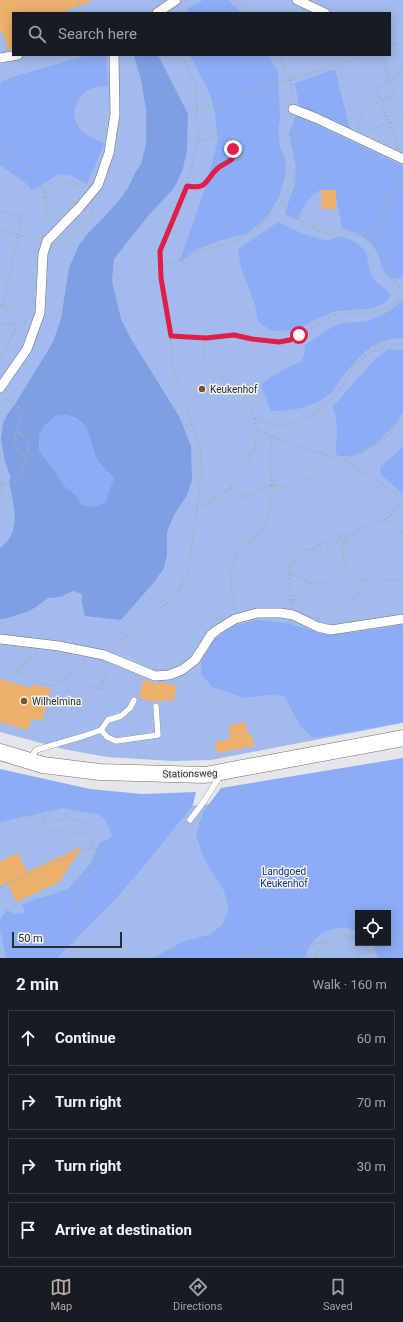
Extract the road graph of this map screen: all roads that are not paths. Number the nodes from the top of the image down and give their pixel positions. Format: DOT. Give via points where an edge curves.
graph roads {
  1 [pos="176,0"];
  2 [pos="297,0"];
  3 [pos="158,12"];
  4 [pos="323,12"];
  5 [pos="12,56"];
  6 [pos="114,56"];
  7 [pos="0,58"];
  8 [pos="293,109"];
  9 [pos="402,158"];
  10 [pos="0,388"];
  11 [pos="403,619"];
  12 [pos="0,639"];
  13 [pos="134,700"];
  14 [pos="156,706"];
  15 [pos="101,730"];
  16 [pos="403,738"];
  17 [pos="0,752"];
  18 [pos="28,761"];
  19 [pos="222,773"];
  20 [pos="190,820"];
  1 -- 3 [label="street"];
  2 -- 4 [label="street"];
  5 -- 7 [label="street"];
  6 -- 10 [label="street" via="115,114 109,153 98,185 47,241 43,254 40,313 27,349"];
  8 -- 9 [label="street"];
  11 -- 12 [label="street" via="331,630 293,615 257,613 235,619 211,635 195,660 182,670 155,676 103,655"];
  13 -- 15 [label="lane" via="130,708 121,716 108,720"];
  14 -- 15 [label="lane" via="158,735 116,741 107,737"];
  15 -- 18 [label="lane" via="36,750"];
  16 -- 19 [label="main road, Stationsweg"];
  17 -- 18 [label="main road, Stationsweg"];
  18 -- 19 [label="main road, Stationsweg" via="100,772 205,775"];
  19 -- 20 [label="lane"];
}
